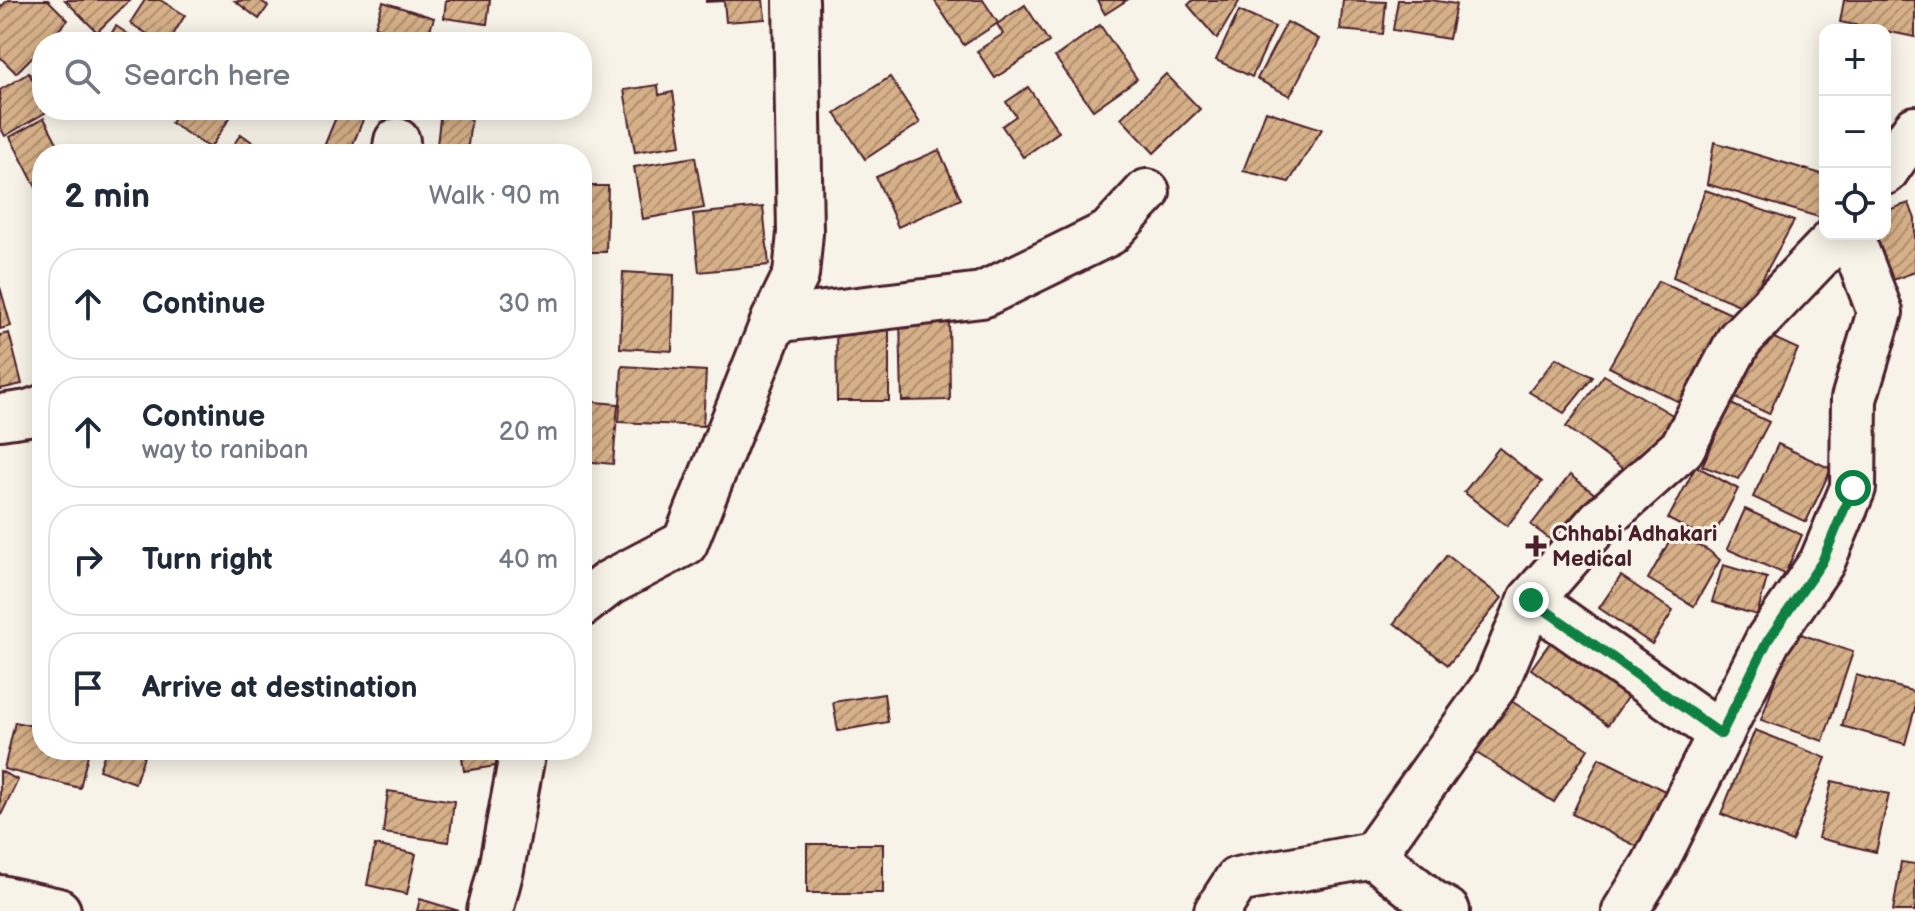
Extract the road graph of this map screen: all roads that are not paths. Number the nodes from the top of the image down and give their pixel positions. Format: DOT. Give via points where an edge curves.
graph roads {
  1 [pos="796,0"];
  2 [pos="1915,129"];
  3 [pos="1888,168"];
  4 [pos="1147,192"];
  5 [pos="1834,240"];
  6 [pos="1852,240"];
  7 [pos="774,320"];
  8 [pos="32,412"];
  9 [pos="0,417"];
  10 [pos="592,596"];
  11 [pos="1531,600"];
  12 [pos="1721,734"];
  13 [pos="521,760"];
  14 [pos="1373,855"];
  15 [pos="0,898"];
  16 [pos="58,911"];
  17 [pos="490,911"];
  18 [pos="1217,911"];
  19 [pos="1447,911"];
  20 [pos="1625,911"];
  1 -- 7 [label="street" via="800,233 796,275"];
  2 -- 3 [label="street"];
  4 -- 7 [label="street" via="1109,233 982,295"];
  5 -- 11 [label="street" via="1739,340 1682,448 1600,521"];
  6 -- 12 [label="street" via="1880,312 1854,399 1853,488 1822,562 1768,640"];
  7 -- 10 [label="street" via="685,543"];
  8 -- 9 [label="street"];
  11 -- 12 [label="street"];
  11 -- 14 [label="street" via="1496,683"];
  12 -- 20 [label="street"];
  13 -- 17 [label="street"];
  14 -- 18 [label="street" via="1237,880"];
  14 -- 19 [label="street"];
  15 -- 16 [label="street"];
}
